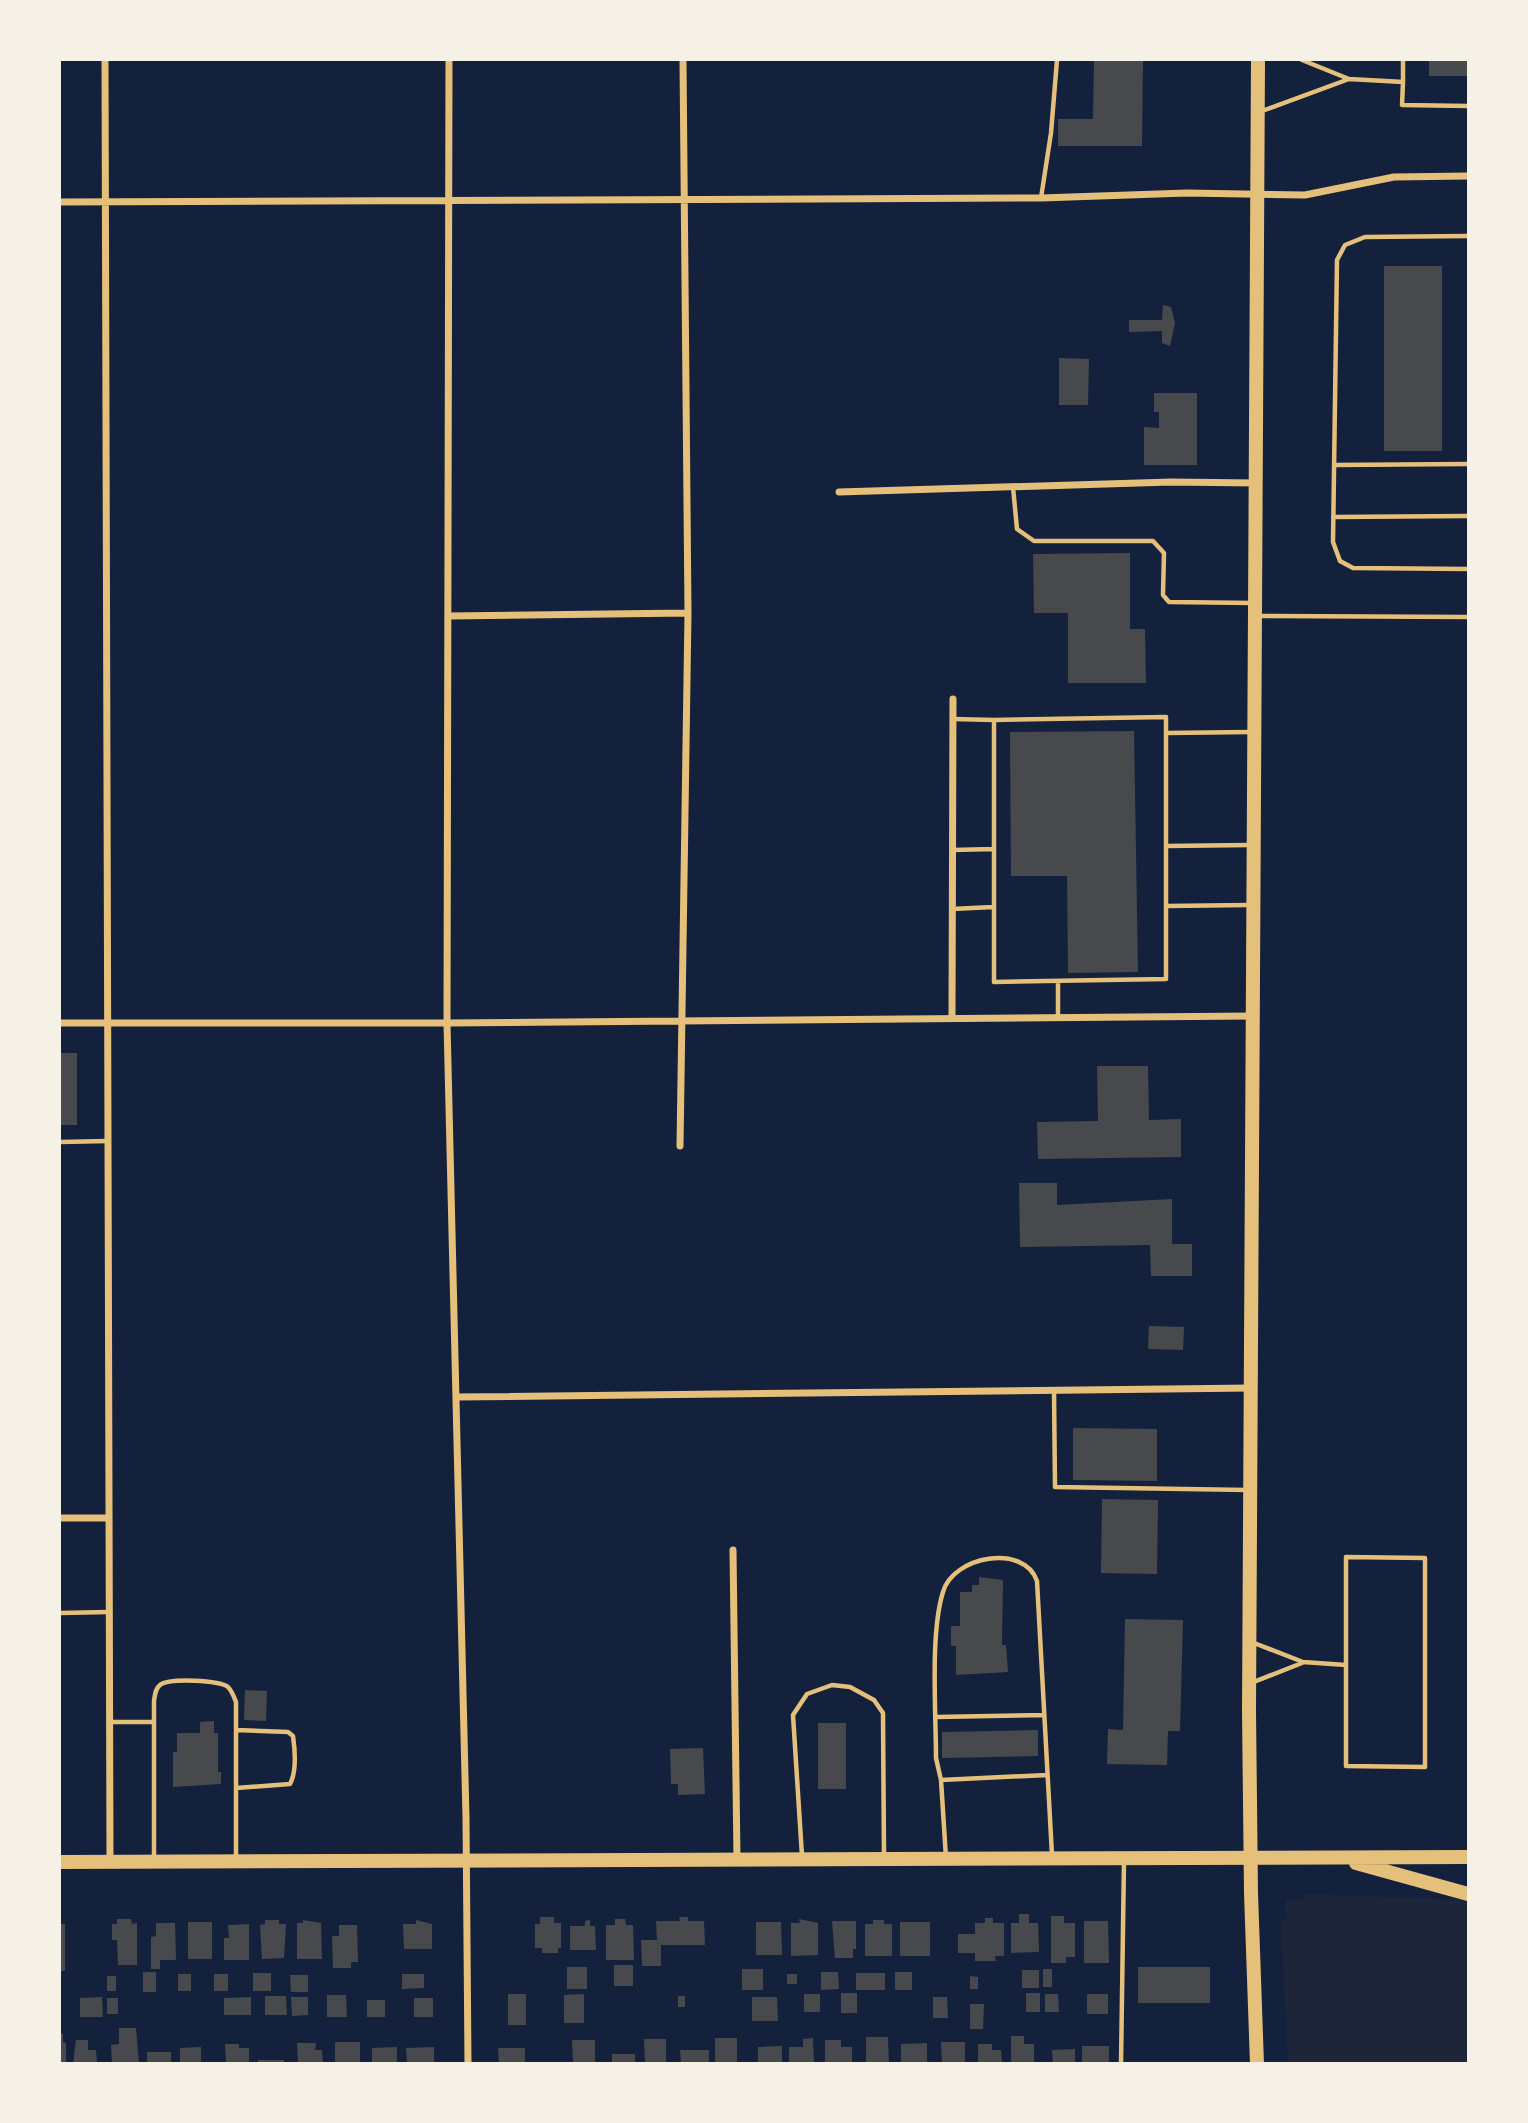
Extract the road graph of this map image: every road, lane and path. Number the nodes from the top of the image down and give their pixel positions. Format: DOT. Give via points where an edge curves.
graph roads {
  1 [pos="105,60"];
  2 [pos="449,60"];
  3 [pos="683,60"];
  4 [pos="1057,60"];
  5 [pos="1258,60"];
  6 [pos="1302,60"];
  7 [pos="1403,60"];
  8 [pos="1349,79"];
  9 [pos="1402,82"];
  10 [pos="1468,106"];
  11 [pos="1258,112"];
  12 [pos="1468,176"];
  13 [pos="1257,194"];
  14 [pos="1041,198"];
  15 [pos="682,199"];
  16 [pos="60,202"];
  17 [pos="105,202"];
  18 [pos="449,202"];
  19 [pos="1468,236"];
  20 [pos="1468,464"];
  21 [pos="1334,466"];
  22 [pos="1256,483"];
  23 [pos="1013,486"];
  24 [pos="839,492"];
  25 [pos="1468,516"];
  26 [pos="1333,517"];
  27 [pos="1468,569"];
  28 [pos="1256,610"];
  29 [pos="688,613"];
  30 [pos="448,616"];
  31 [pos="1468,617"];
  32 [pos="953,699"];
  33 [pos="953,719"];
  34 [pos="994,720"];
  35 [pos="1255,732"];
  36 [pos="1166,733"];
  37 [pos="1254,845"];
  38 [pos="1166,846"];
  39 [pos="993,849"];
  40 [pos="952,850"];
  41 [pos="1254,905"];
  42 [pos="1166,906"];
  43 [pos="993,907"];
  44 [pos="952,909"];
  45 [pos="1058,982"];
  46 [pos="1254,1016"];
  47 [pos="952,1018"];
  48 [pos="1058,1018"];
  49 [pos="681,1021"];
  50 [pos="60,1023"];
  51 [pos="107,1023"];
  52 [pos="447,1023"];
  53 [pos="108,1141"];
  54 [pos="60,1142"];
  55 [pos="680,1146"];
  56 [pos="1251,1388"];
  57 [pos="1054,1390"];
  58 [pos="457,1397"];
  59 [pos="1251,1490"];
  60 [pos="60,1518"];
  61 [pos="108,1518"];
  62 [pos="733,1550"];
  63 [pos="109,1612"];
  64 [pos="60,1613"];
  65 [pos="1250,1641"];
  66 [pos="1303,1662"];
  67 [pos="1346,1665"];
  68 [pos="1251,1683"];
  69 [pos="1044,1715"];
  70 [pos="936,1717"];
  71 [pos="109,1722"];
  72 [pos="154,1722"];
  73 [pos="236,1730"];
  74 [pos="1046,1774"];
  75 [pos="941,1780"];
  76 [pos="236,1787"];
  77 [pos="1468,1857"];
  78 [pos="1250,1858"];
  79 [pos="1338,1858"];
  80 [pos="1052,1859"];
  81 [pos="1124,1859"];
  82 [pos="737,1860"];
  83 [pos="802,1860"];
  84 [pos="884,1860"];
  85 [pos="946,1860"];
  86 [pos="110,1861"];
  87 [pos="154,1861"];
  88 [pos="236,1861"];
  89 [pos="467,1861"];
  90 [pos="60,1862"];
  91 [pos="1468,1894"];
  92 [pos="468,2063"];
  93 [pos="1121,2063"];
  94 [pos="1257,2063"];
  1 -- 17 [label="street"];
  2 -- 18 [label="street"];
  3 -- 15 [label="street"];
  4 -- 14 [label="lane"];
  5 -- 11 [label="main road"];
  6 -- 8 [label="lane"];
  7 -- 9 [label="lane"];
  8 -- 9 [label="lane"];
  8 -- 11 [label="lane"];
  9 -- 10 [label="lane" via="1402,105"];
  11 -- 13 [label="main road"];
  12 -- 13 [label="street" via="1394,177 1305,195"];
  13 -- 14 [label="street"];
  13 -- 22 [label="main road"];
  14 -- 15 [label="street"];
  15 -- 18 [label="street"];
  15 -- 29 [label="street"];
  16 -- 17 [label="street"];
  17 -- 18 [label="street"];
  17 -- 51 [label="street"];
  18 -- 30 [label="street"];
  19 -- 21 [label="lane" via="1365,237 1345,245 1337,261"];
  20 -- 21 [label="lane"];
  21 -- 26 [label="lane"];
  22 -- 23 [label="street"];
  22 -- 28 [label="main road"];
  23 -- 24 [label="street"];
  23 -- 28 [label="lane" via="1017,529 1034,541 1153,541 1164,553 1163,595 1169,602"];
  25 -- 26 [label="lane"];
  26 -- 27 [label="lane" via="1336,552 1340,561 1353,568"];
  28 -- 31 [label="lane"];
  28 -- 35 [label="main road"];
  29 -- 30 [label="street"];
  29 -- 49 [label="street"];
  30 -- 52 [label="street"];
  32 -- 33 [label="street"];
  33 -- 34 [label="lane"];
  33 -- 40 [label="street"];
  34 -- 36 [label="lane" via="1166,717"];
  34 -- 39 [label="lane"];
  35 -- 36 [label="lane"];
  35 -- 37 [label="main road"];
  36 -- 38 [label="lane"];
  37 -- 38 [label="lane"];
  37 -- 41 [label="main road"];
  38 -- 42 [label="lane"];
  39 -- 40 [label="lane"];
  39 -- 43 [label="lane"];
  40 -- 44 [label="street"];
  41 -- 42 [label="lane"];
  41 -- 46 [label="main road"];
  42 -- 45 [label="lane" via="1166,979"];
  43 -- 44 [label="lane"];
  43 -- 45 [label="lane" via="994,982"];
  44 -- 47 [label="street"];
  45 -- 48 [label="lane"];
  46 -- 48 [label="street"];
  46 -- 56 [label="main road"];
  47 -- 48 [label="street"];
  47 -- 49 [label="street"];
  49 -- 52 [label="street"];
  49 -- 55 [label="street"];
  50 -- 51 [label="street"];
  51 -- 52 [label="street"];
  51 -- 53 [label="street"];
  52 -- 58 [label="street"];
  53 -- 54 [label="lane"];
  53 -- 61 [label="street"];
  56 -- 57 [label="street"];
  56 -- 59 [label="main road"];
  57 -- 58 [label="street"];
  57 -- 59 [label="lane" via="1055,1487"];
  58 -- 89 [label="street"];
  59 -- 65 [label="main road"];
  60 -- 61 [label="street"];
  61 -- 63 [label="street"];
  62 -- 82 [label="street"];
  63 -- 64 [label="lane"];
  63 -- 71 [label="street"];
  65 -- 66 [label="lane"];
  65 -- 68 [label="main road"];
  66 -- 67 [label="lane"];
  66 -- 68 [label="lane"];
  67 -- 67 [label="lane" via="1346,1557 1425,1558 1425,1766 1346,1766"];
  68 -- 78 [label="main road"];
  69 -- 70 [label="lane"];
  69 -- 70 [label="lane" via="1037,1581 1033,1570 1021,1562 999,1559 962,1567 943,1590 937,1618"];
  69 -- 74 [label="lane"];
  70 -- 75 [label="lane"];
  71 -- 72 [label="lane"];
  71 -- 86 [label="street"];
  72 -- 73 [label="lane" via="156,1690 161,1684 218,1682 233,1693"];
  72 -- 87 [label="lane"];
  73 -- 76 [label="lane"];
  73 -- 76 [label="lane" via="288,1732 295,1744 290,1784"];
  74 -- 75 [label="lane"];
  74 -- 80 [label="lane"];
  75 -- 85 [label="lane"];
  76 -- 88 [label="lane"];
  77 -- 79 [label="main road"];
  78 -- 79 [label="main road"];
  78 -- 81 [label="main road"];
  78 -- 94 [label="main road"];
  79 -- 91 [label="main road"];
  80 -- 81 [label="main road"];
  80 -- 85 [label="main road"];
  81 -- 93 [label="lane"];
  82 -- 83 [label="main road"];
  82 -- 89 [label="main road"];
  83 -- 84 [label="main road"];
  83 -- 84 [label="lane" via="793,1715 807,1693 832,1685 850,1687 874,1700 883,1713"];
  84 -- 85 [label="main road"];
  86 -- 87 [label="main road"];
  86 -- 90 [label="main road"];
  87 -- 88 [label="main road"];
  88 -- 89 [label="main road"];
  89 -- 92 [label="street"];
}
